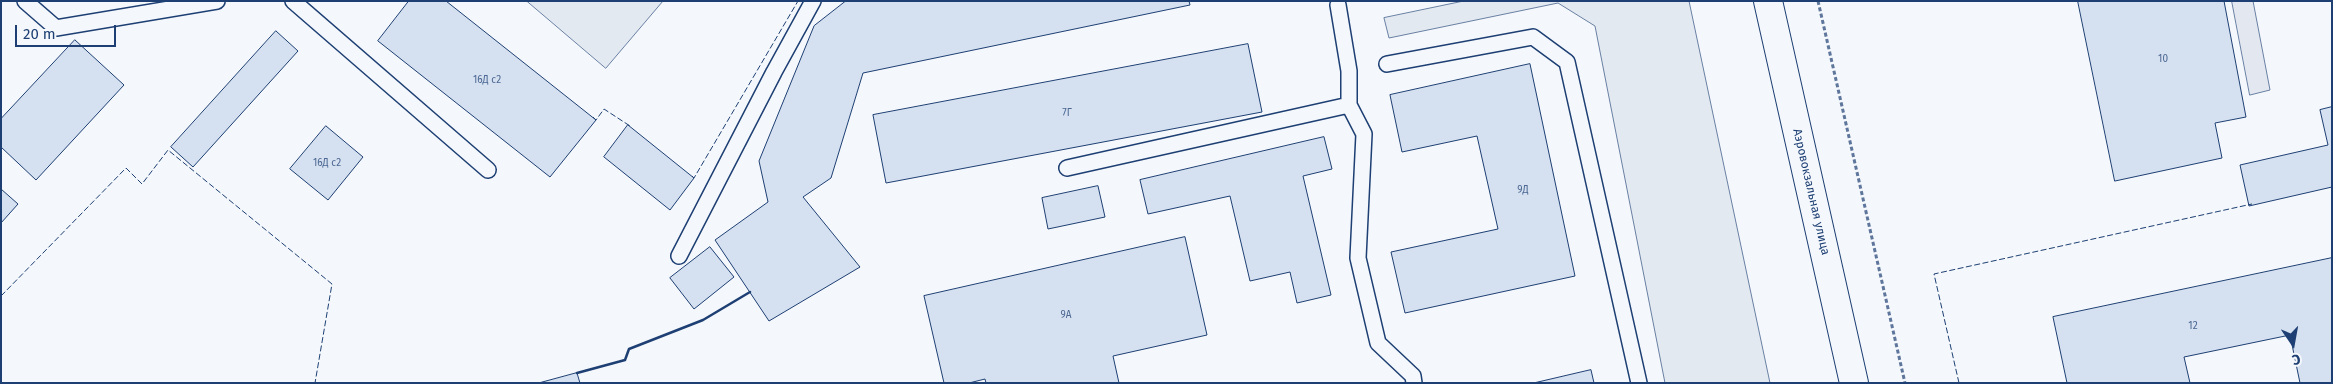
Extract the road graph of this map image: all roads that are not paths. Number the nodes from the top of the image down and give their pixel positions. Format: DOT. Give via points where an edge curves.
graph roads {
  1 [pos="25,1"];
  2 [pos="217,1"];
  3 [pos="293,1"];
  4 [pos="813,1"];
  5 [pos="1768,1"];
  6 [pos="1338,5"];
  7 [pos="1387,64"];
  8 [pos="1349,105"];
  9 [pos="1066,168"];
  10 [pos="488,170"];
  11 [pos="679,256"];
  12 [pos="1414,383"];
  13 [pos="1639,383"];
  14 [pos="1854,383"];
  1 -- 2 [label="lane" via="56,28"];
  3 -- 10 [label="lane"];
  4 -- 11 [label="lane"];
  5 -- 14 [label="street, Аэровокзальная улица"];
  6 -- 8 [label="lane" via="1350,71"];
  7 -- 13 [label="lane" via="1533,37 1567,62"];
  8 -- 9 [label="lane"];
  8 -- 12 [label="lane" via="1364,134 1358,258 1378,343 1412,376"];
}
